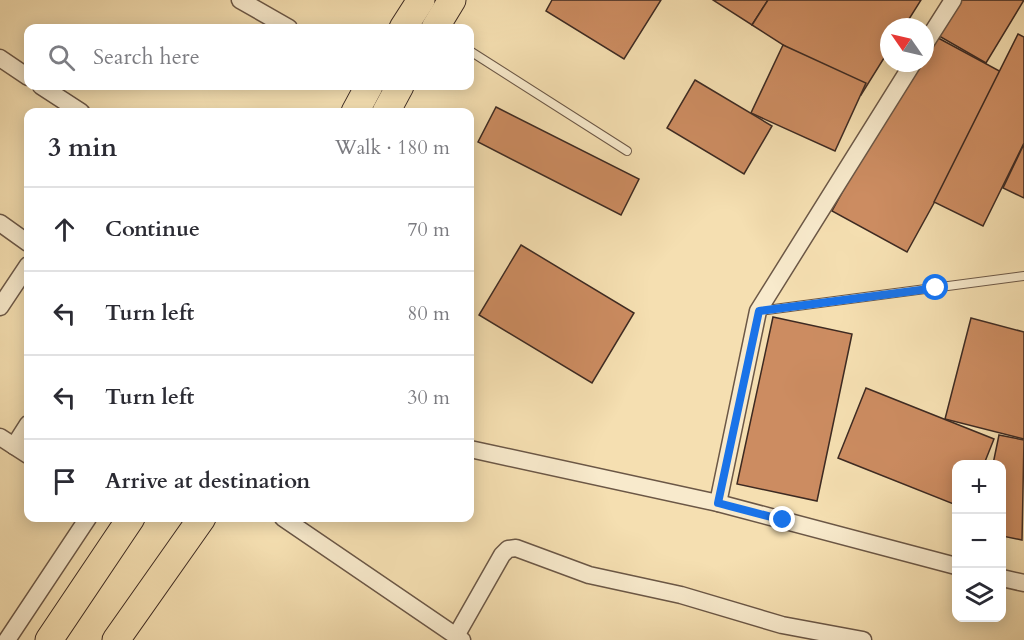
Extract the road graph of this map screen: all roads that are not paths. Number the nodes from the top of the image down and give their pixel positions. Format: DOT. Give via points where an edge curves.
graph roads {
  1 [pos="240,0"];
  2 [pos="421,0"];
  3 [pos="452,0"];
  4 [pos="952,0"];
  5 [pos="282,24"];
  6 [pos="406,24"];
  7 [pos="437,24"];
  8 [pos="934,29"];
  9 [pos="474,54"];
  10 [pos="0,58"];
  11 [pos="907,72"];
  12 [pos="24,74"];
  13 [pos="47,90"];
  14 [pos="367,90"];
  15 [pos="398,90"];
  16 [pos="75,108"];
  17 [pos="357,108"];
  18 [pos="388,108"];
  19 [pos="627,151"];
  20 [pos="0,223"];
  21 [pos="24,240"];
  22 [pos="24,271"];
  23 [pos="1024,276"];
  24 [pos="0,307"];
  25 [pos="759,311"];
  26 [pos="24,430"];
  27 [pos="14,446"];
  28 [pos="474,450"];
  29 [pos="718,503"];
  30 [pos="85,522"];
  31 [pos="127,522"];
  32 [pos="199,522"];
  33 [pos="289,522"];
  34 [pos="952,565"];
  35 [pos="1006,579"];
  36 [pos="1024,584"];
  37 [pos="459,638"];
  38 [pos="7,640"];
  39 [pos="49,640"];
  40 [pos="116,640"];
  41 [pos="863,640"];
  1 -- 5 [label="street"];
  2 -- 6 [label="main road"];
  3 -- 7 [label="main road"];
  4 -- 8 [label="street"];
  9 -- 19 [label="lane"];
  10 -- 12 [label="street"];
  11 -- 25 [label="street"];
  13 -- 16 [label="street"];
  14 -- 17 [label="main road"];
  15 -- 18 [label="main road"];
  20 -- 21 [label="street"];
  22 -- 24 [label="street"];
  23 -- 25 [label="lane"];
  25 -- 29 [label="street"];
  26 -- 27 [label="street"];
  28 -- 29 [label="street"];
  29 -- 34 [label="street"];
  30 -- 38 [label="street"];
  31 -- 39 [label="main road"];
  32 -- 40 [label="main road"];
  33 -- 37 [label="street"];
  35 -- 36 [label="street"];
  37 -- 41 [label="street" via="502,555 516,548 589,575 681,595 782,625"];
}
